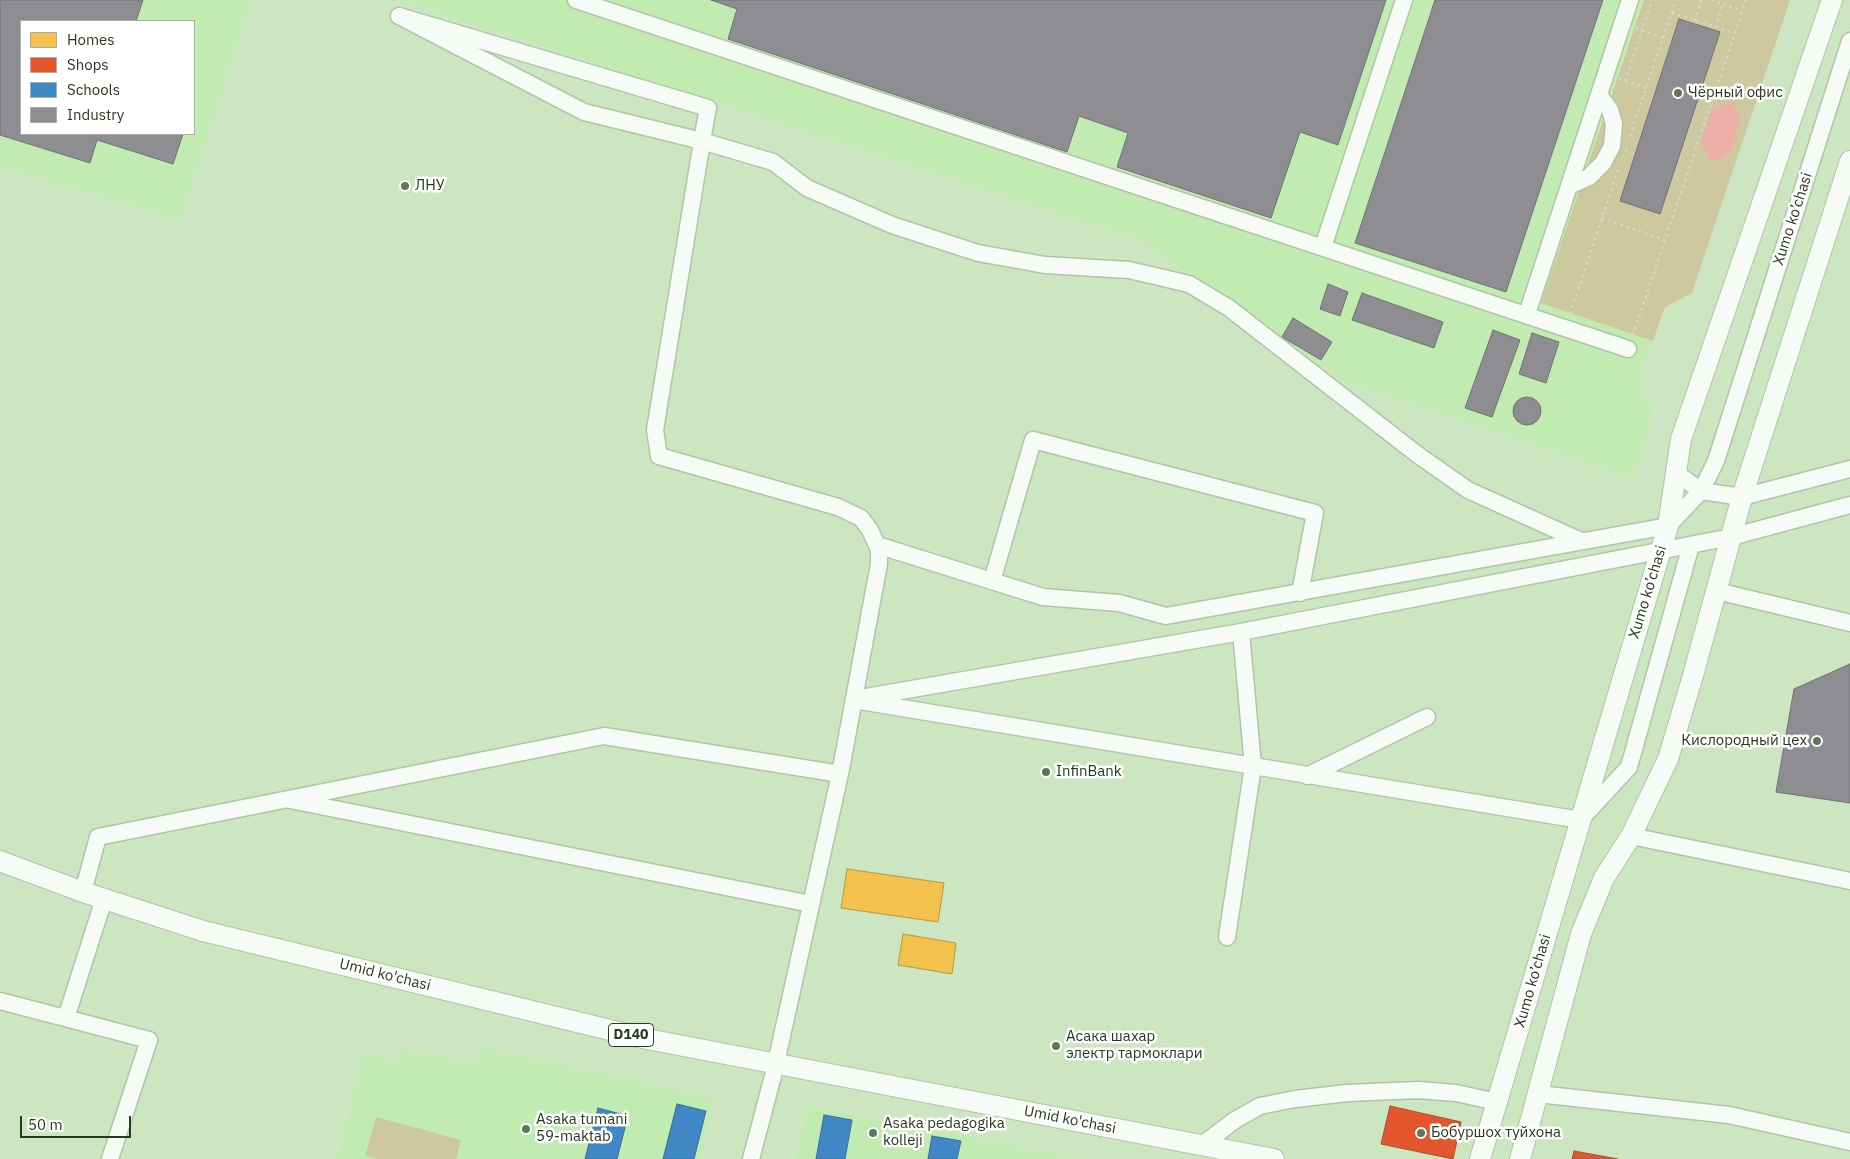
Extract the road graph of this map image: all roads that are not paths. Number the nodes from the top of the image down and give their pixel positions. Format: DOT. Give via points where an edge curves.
graph roads {
  1 [pos="576,0"];
  2 [pos="1404,0"];
  3 [pos="1630,0"];
  4 [pos="1832,0"];
  5 [pos="1850,41"];
  6 [pos="1599,95"];
  7 [pos="702,141"];
  8 [pos="1850,161"];
  9 [pos="1569,186"];
  10 [pos="1323,247"];
  11 [pos="1526,314"];
  12 [pos="1628,349"];
  13 [pos="1850,469"];
  14 [pos="1676,473"];
  15 [pos="1701,491"];
  16 [pos="1742,496"];
  17 [pos="1850,505"];
  18 [pos="1668,526"];
  19 [pos="1731,537"];
  20 [pos="1581,541"];
  21 [pos="1691,544"];
  22 [pos="877,546"];
  23 [pos="1660,550"];
  24 [pos="992,582"];
  25 [pos="1717,591"];
  26 [pos="1300,592"];
  27 [pos="1850,623"];
  28 [pos="1241,632"];
  29 [pos="854,700"];
  30 [pos="1427,717"];
  31 [pos="1252,766"];
  32 [pos="840,774"];
  33 [pos="1307,776"];
  34 [pos="282,799"];
  35 [pos="1580,820"];
  36 [pos="1631,836"];
  37 [pos="0,861"];
  38 [pos="1850,880"];
  39 [pos="83,892"];
  40 [pos="104,899"];
  41 [pos="810,904"];
  42 [pos="1227,937"];
  43 [pos="0,1001"];
  44 [pos="66,1018"];
  45 [pos="776,1063"];
  46 [pos="1538,1094"];
  47 [pos="1497,1102"];
  48 [pos="1850,1142"];
  49 [pos="1202,1145"];
  50 [pos="110,1159"];
  51 [pos="751,1159"];
  52 [pos="1274,1159"];
  53 [pos="1480,1159"];
  54 [pos="1520,1159"];
  1 -- 10 [label="street"];
  2 -- 10 [label="street"];
  3 -- 6 [label="street"];
  4 -- 14 [label="main road" via="1681,439"];
  5 -- 15 [label="street, Xumo ko’chasi" via="1716,461"];
  6 -- 9 [label="street"];
  6 -- 9 [label="street" via="1610,110 1614,124 1612,146 1603,163 1589,177"];
  7 -- 7 [label="street" via="708,108 399,16 584,112"];
  7 -- 20 [label="street" via="773,162 807,188 892,225 978,253 1045,264 1129,270 1189,284 1229,308 1468,490"];
  7 -- 22 [label="street" via="655,430 659,456 838,507 861,518"];
  8 -- 16 [label="main road"];
  9 -- 11 [label="street"];
  10 -- 11 [label="street"];
  11 -- 12 [label="street"];
  13 -- 16 [label="street"];
  14 -- 15 [label="street"];
  14 -- 18 [label="main road"];
  15 -- 16 [label="street"];
  15 -- 18 [label="street, Xumo ko’chasi"];
  16 -- 19 [label="main road"];
  17 -- 19 [label="street"];
  18 -- 20 [label="street"];
  18 -- 23 [label="main road, Xumo ko’chasi"];
  19 -- 21 [label="street"];
  19 -- 25 [label="main road"];
  20 -- 26 [label="street"];
  21 -- 23 [label="street"];
  21 -- 35 [label="street" via="1629,767"];
  22 -- 24 [label="street"];
  22 -- 29 [label="street" via="879,564"];
  23 -- 28 [label="street"];
  23 -- 35 [label="main road, Xumo ko’chasi"];
  24 -- 26 [label="street" via="1043,597 1119,603 1166,616"];
  24 -- 26 [label="street" via="1032,440 1315,514"];
  25 -- 27 [label="street"];
  25 -- 36 [label="main road" via="1668,759"];
  28 -- 29 [label="street"];
  28 -- 31 [label="street"];
  29 -- 31 [label="street"];
  29 -- 32 [label="street"];
  30 -- 33 [label="street"];
  31 -- 33 [label="street"];
  31 -- 42 [label="street"];
  32 -- 34 [label="street" via="604,736"];
  32 -- 41 [label="street"];
  33 -- 35 [label="street"];
  34 -- 39 [label="street" via="98,837"];
  34 -- 41 [label="street"];
  35 -- 47 [label="main road, Xumo ko’chasi"];
  36 -- 38 [label="street"];
  36 -- 46 [label="main road" via="1604,878 1581,934"];
  37 -- 39 [label="main road, Umid ko'chasi / D140"];
  39 -- 40 [label="main road, Umid ko'chasi / D140"];
  40 -- 44 [label="street"];
  40 -- 45 [label="main road, Umid ko'chasi / D140" via="222,935 647,1038"];
  41 -- 45 [label="street"];
  43 -- 44 [label="street"];
  44 -- 50 [label="street" via="149,1040"];
  45 -- 49 [label="main road, Umid ko'chasi / D140"];
  45 -- 51 [label="street"];
  46 -- 48 [label="street" via="1729,1115"];
  46 -- 54 [label="main road"];
  47 -- 49 [label="street" via="1456,1093 1418,1090 1295,1099 1260,1106"];
  47 -- 53 [label="main road, Xumo ko’chasi"];
  49 -- 52 [label="main road, Umid ko'chasi / D140"];
}
